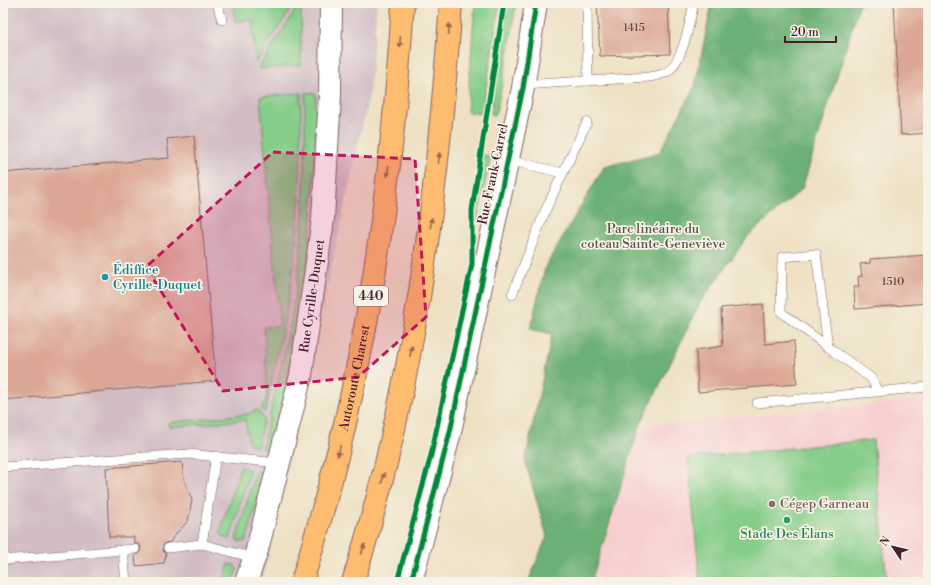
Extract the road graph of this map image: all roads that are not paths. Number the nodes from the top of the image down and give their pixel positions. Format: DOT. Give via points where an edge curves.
graph roads {
  1 [pos="217,3"];
  2 [pos="331,3"];
  3 [pos="403,3"];
  4 [pos="451,3"];
  5 [pos="536,3"];
  6 [pos="587,3"];
  7 [pos="694,3"];
  8 [pos="222,20"];
  9 [pos="588,81"];
  10 [pos="523,84"];
  11 [pos="587,122"];
  12 [pos="508,160"];
  13 [pos="564,173"];
  14 [pos="512,295"];
  15 [pos="828,347"];
  16 [pos="928,387"];
  17 [pos="878,392"];
  18 [pos="757,403"];
  19 [pos="216,456"];
  20 [pos="279,463"];
  21 [pos="3,467"];
  22 [pos="202,544"];
  23 [pos="3,548"];
  24 [pos="168,548"];
  25 [pos="135,549"];
  26 [pos="123,550"];
  27 [pos="254,558"];
  28 [pos="4,560"];
  29 [pos="126,582"];
  30 [pos="246,582"];
  31 [pos="302,582"];
  32 [pos="353,582"];
  33 [pos="412,582"];
  1 -- 8 [label="lane"];
  2 -- 20 [label="street, Rue Cyrille-Duquet" via="330,95 323,219 301,375"];
  3 -- 31 [label="highway, Autoroute Charest / 440, one-way" via="385,204 370,299 344,429"];
  32 -- 4 [label="highway, one-way" via="385,470 414,334 440,150"];
  5 -- 10 [label="street, Rue Frank-Carrel"];
  6 -- 9 [label="lane"];
  7 -- 9 [label="lane" via="680,54 673,67 665,73 649,77"];
  9 -- 10 [label="lane"];
  10 -- 12 [label="street, Rue Frank-Carrel"];
  11 -- 13 [label="lane"];
  12 -- 13 [label="lane"];
  12 -- 33 [label="street, Rue Frank-Carrel" via="450,432"];
  13 -- 14 [label="lane" via="546,209"];
  15 -- 15 [label="lane" via="781,312 782,257 816,254"];
  15 -- 17 [label="lane" via="871,378"];
  16 -- 17 [label="lane"];
  17 -- 18 [label="lane"];
  19 -- 20 [label="lane"];
  19 -- 21 [label="lane" via="188,454"];
  19 -- 22 [label="lane"];
  20 -- 27 [label="street, Rue Cyrille-Duquet"];
  22 -- 24 [label="lane"];
  22 -- 27 [label="lane"];
  23 -- 28 [label="lane"];
  25 -- 26 [label="lane"];
  26 -- 28 [label="lane"];
  26 -- 29 [label="lane"];
  27 -- 30 [label="street, Rue Cyrille-Duquet"];
}
